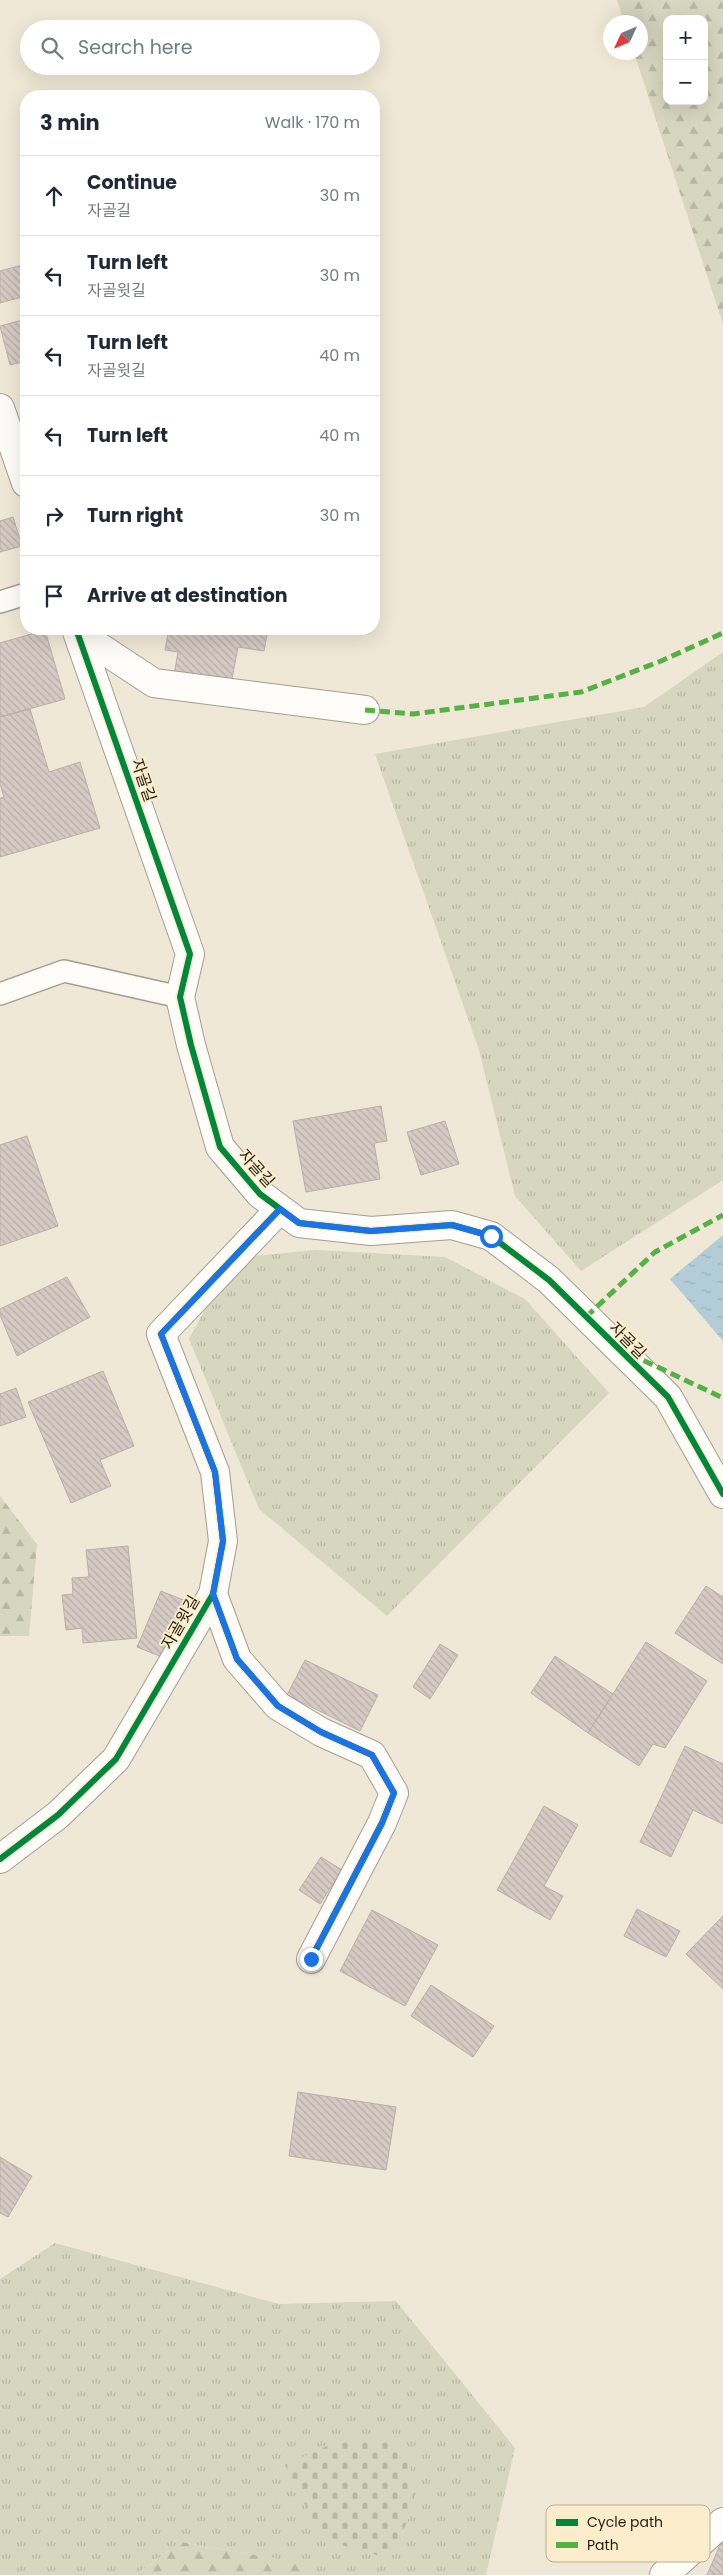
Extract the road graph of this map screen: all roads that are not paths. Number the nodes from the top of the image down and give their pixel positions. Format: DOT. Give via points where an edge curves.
graph roads {
  1 [pos="0,408"];
  2 [pos="20,466"];
  3 [pos="20,596"];
  4 [pos="0,602"];
  5 [pos="78,635"];
  6 [pos="83,635"];
  7 [pos="365,710"];
  8 [pos="0,994"];
  9 [pos="180,996"];
  10 [pos="280,1209"];
  11 [pos="723,1494"];
  12 [pos="213,1594"];
  13 [pos="0,1859"];
  14 [pos="311,1959"];
  15 [pos="723,2522"];
  16 [pos="710,2534"];
  17 [pos="678,2562"];
  18 [pos="664,2575"];
  1 -- 2 [label="street"];
  3 -- 4 [label="lane"];
  5 -- 9 [label="street, 자골길" via="190,954"];
  6 -- 7 [label="street" via="154,682"];
  8 -- 9 [label="lane" via="64,971"];
  9 -- 10 [label="street, 자골길" via="220,1146 260,1194"];
  10 -- 11 [label="street, 자골길" via="299,1223 371,1231 452,1225 491,1236 549,1280 668,1398"];
  10 -- 12 [label="street, 자골윗길" via="161,1334 215,1472 223,1541"];
  12 -- 13 [label="street, 자골윗길" via="116,1759 58,1816"];
  12 -- 14 [label="street" via="237,1659 278,1706 321,1732 372,1755 394,1793 382,1823"];
  15 -- 16 [label="street"];
  17 -- 18 [label="street"];
}
